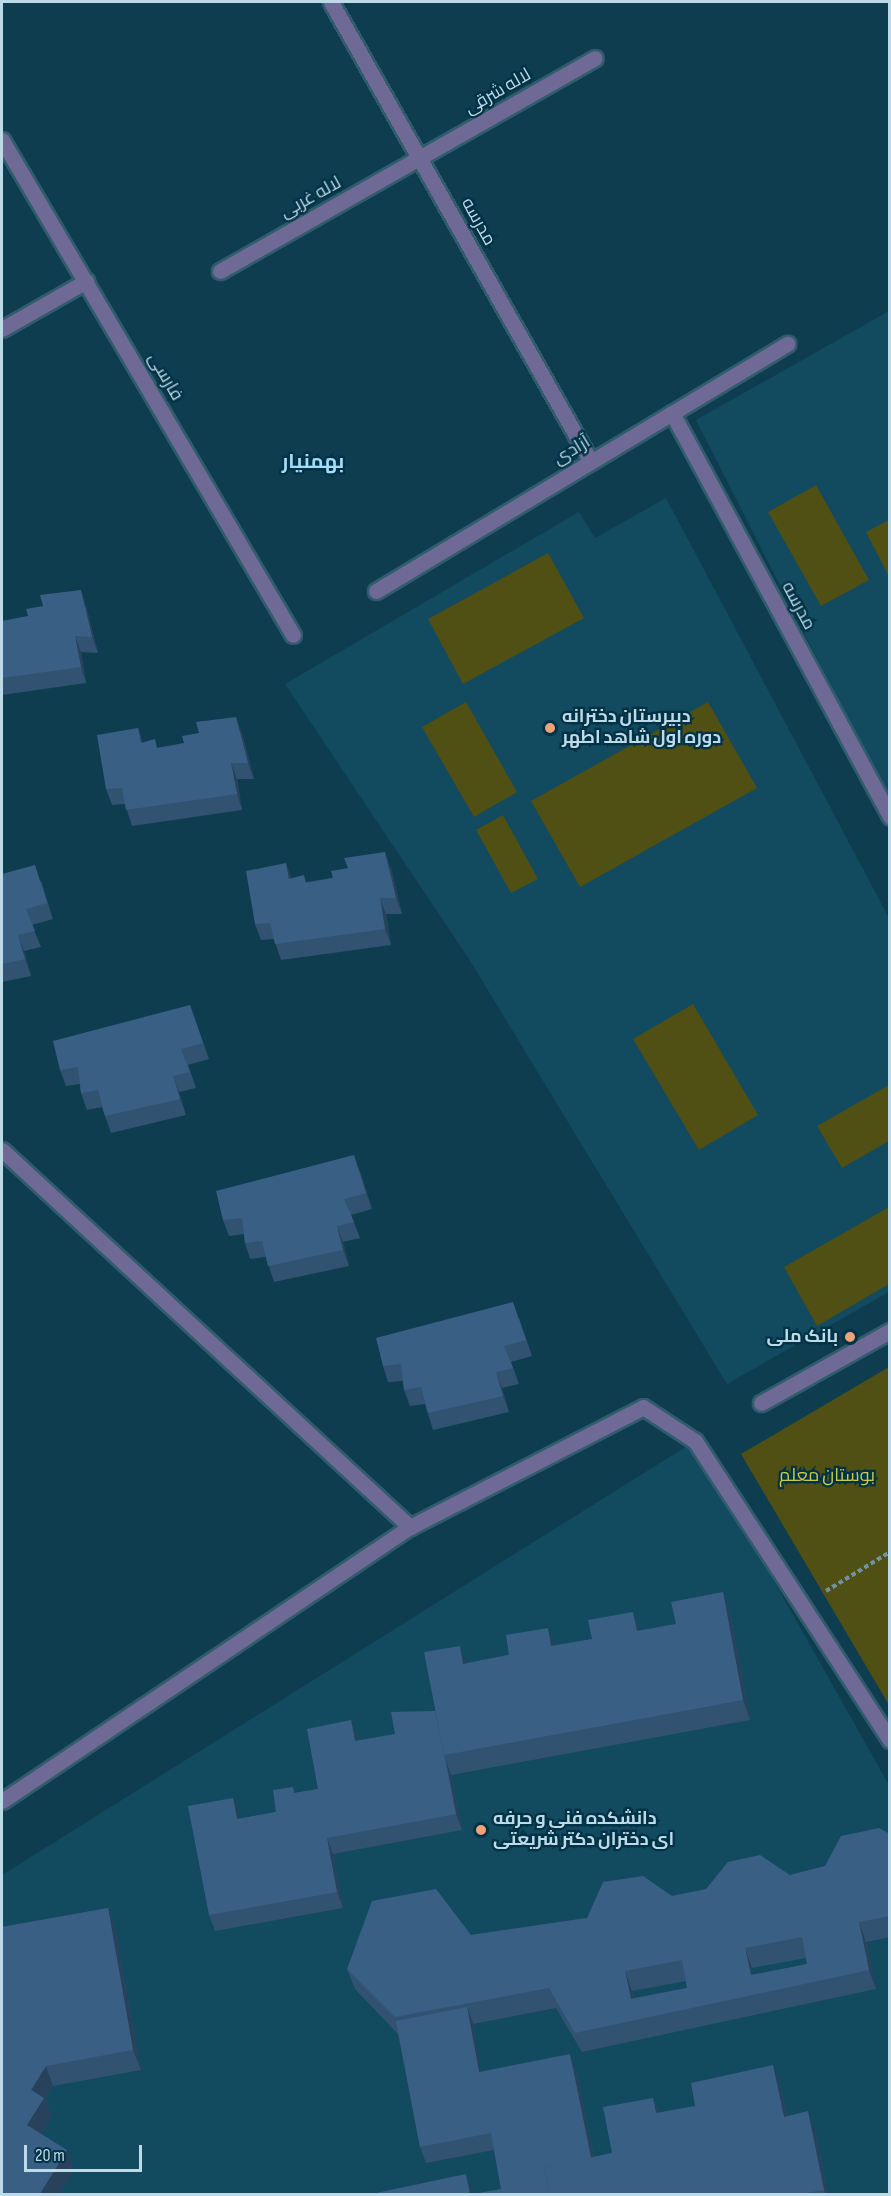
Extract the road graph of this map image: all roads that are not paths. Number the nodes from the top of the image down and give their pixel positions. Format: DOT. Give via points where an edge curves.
graph roads {
  1 [pos="331,2"];
  2 [pos="595,58"];
  3 [pos="2,140"];
  4 [pos="421,160"];
  5 [pos="220,271"];
  6 [pos="86,281"];
  7 [pos="2,329"];
  8 [pos="787,344"];
  9 [pos="672,413"];
  10 [pos="591,462"];
  11 [pos="376,591"];
  12 [pos="293,635"];
  13 [pos="890,817"];
  14 [pos="2,1150"];
  15 [pos="890,1331"];
  16 [pos="761,1403"];
  17 [pos="410,1527"];
  18 [pos="890,1740"];
  19 [pos="2,1801"];
  1 -- 4 [label="street, مدرسه"];
  2 -- 4 [label="street, لاله شرقی"];
  3 -- 6 [label="street, فارسی"];
  4 -- 5 [label="street, لاله غربی"];
  4 -- 10 [label="street, مدرسه"];
  6 -- 7 [label="street"];
  6 -- 12 [label="street, فارسی"];
  8 -- 9 [label="street, آزادی"];
  9 -- 10 [label="street, آزادی"];
  9 -- 13 [label="street, مدرسه"];
  10 -- 11 [label="street, آزادی"];
  14 -- 17 [label="street"];
  15 -- 16 [label="street"];
  17 -- 18 [label="street" via="643,1407 695,1441"];
  17 -- 19 [label="street"];
}
